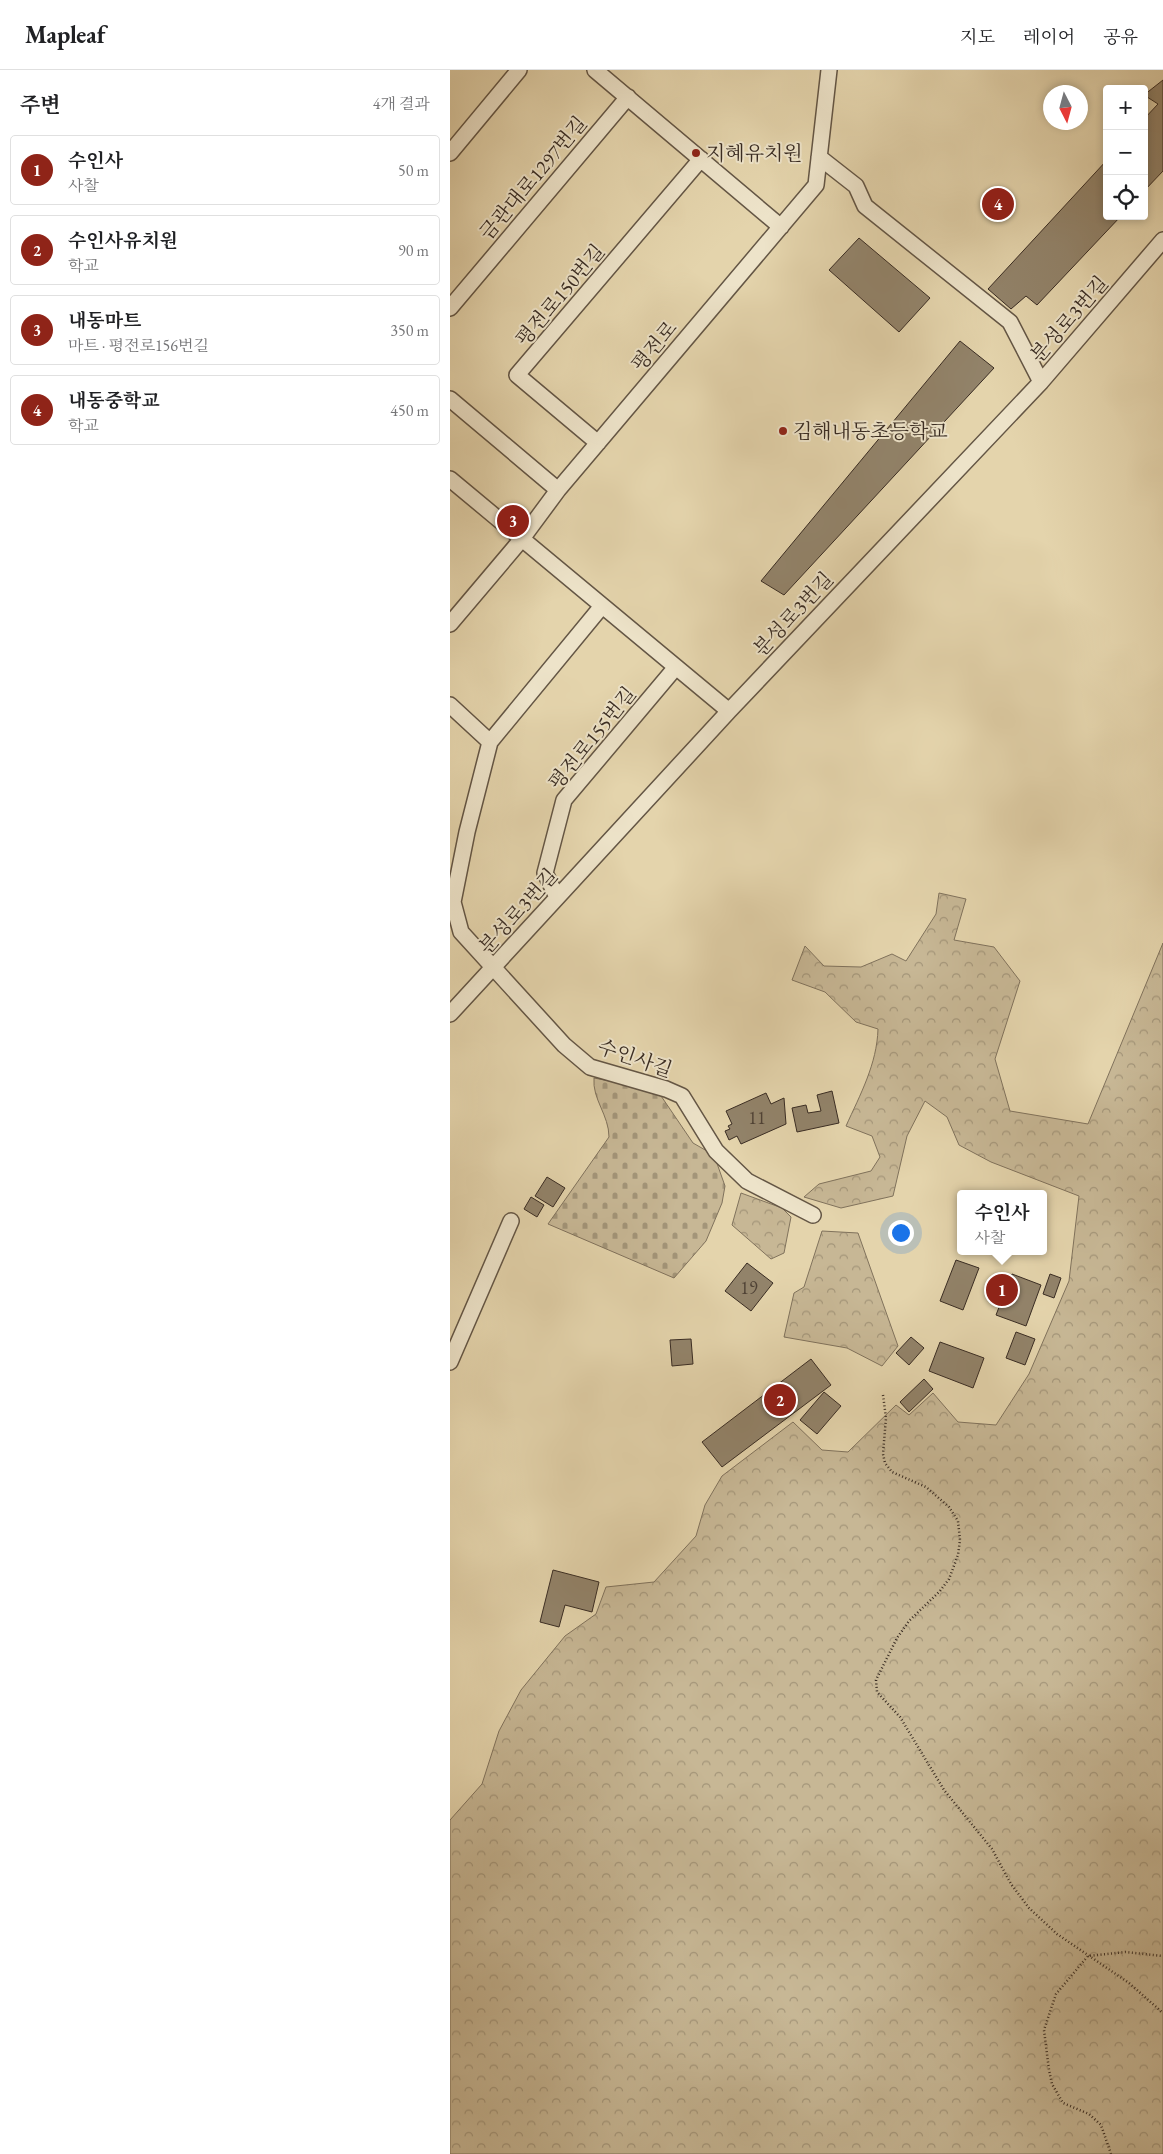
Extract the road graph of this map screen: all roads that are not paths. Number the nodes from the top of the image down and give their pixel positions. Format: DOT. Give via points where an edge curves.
graph roads {
  1 [pos="518,70"];
  2 [pos="595,70"];
  3 [pos="829,70"];
  4 [pos="628,97"];
  5 [pos="450,153"];
  6 [pos="819,157"];
  7 [pos="701,159"];
  8 [pos="781,227"];
  9 [pos="1163,240"];
  10 [pos="450,308"];
  11 [pos="1041,382"];
  12 [pos="450,399"];
  13 [pos="598,443"];
  14 [pos="450,480"];
  15 [pos="558,490"];
  16 [pos="521,540"];
  17 [pos="602,606"];
  18 [pos="450,624"];
  19 [pos="676,668"];
  20 [pos="450,705"];
  21 [pos="729,711"];
  22 [pos="490,742"];
  23 [pos="557,897"];
  24 [pos="494,967"];
  25 [pos="450,1014"];
  26 [pos="813,1215"];
  27 [pos="511,1221"];
  28 [pos="450,1362"];
  1 -- 5 [label="street"];
  2 -- 4 [label="street"];
  3 -- 6 [label="street, 평전로"];
  4 -- 7 [label="street"];
  4 -- 10 [label="street, 금관대로1297번길"];
  6 -- 8 [label="street, 평전로" via="816,185"];
  6 -- 11 [label="street" via="856,186 864,206 1010,322"];
  7 -- 8 [label="street"];
  7 -- 13 [label="street, 평전로150번길" via="517,375"];
  8 -- 13 [label="street, 평전로"];
  9 -- 11 [label="street, 분성로3번길"];
  11 -- 21 [label="street, 분성로3번길"];
  12 -- 15 [label="street"];
  13 -- 15 [label="street, 평전로"];
  14 -- 16 [label="street"];
  15 -- 16 [label="street, 평전로"];
  16 -- 17 [label="street"];
  16 -- 18 [label="street, 평전로"];
  17 -- 19 [label="street"];
  17 -- 22 [label="street"];
  19 -- 21 [label="street"];
  19 -- 23 [label="street, 평전로155번길" via="564,800 545,873"];
  20 -- 22 [label="street"];
  21 -- 23 [label="street, 분성로3번길"];
  22 -- 24 [label="street, 수인사길" via="453,902 461,932"];
  23 -- 24 [label="street, 분성로3번길"];
  24 -- 25 [label="street, 분성로3번길"];
  24 -- 26 [label="street, 수인사길" via="564,1045 590,1067 682,1096 716,1151 747,1181"];
  27 -- 28 [label="street"];
}
